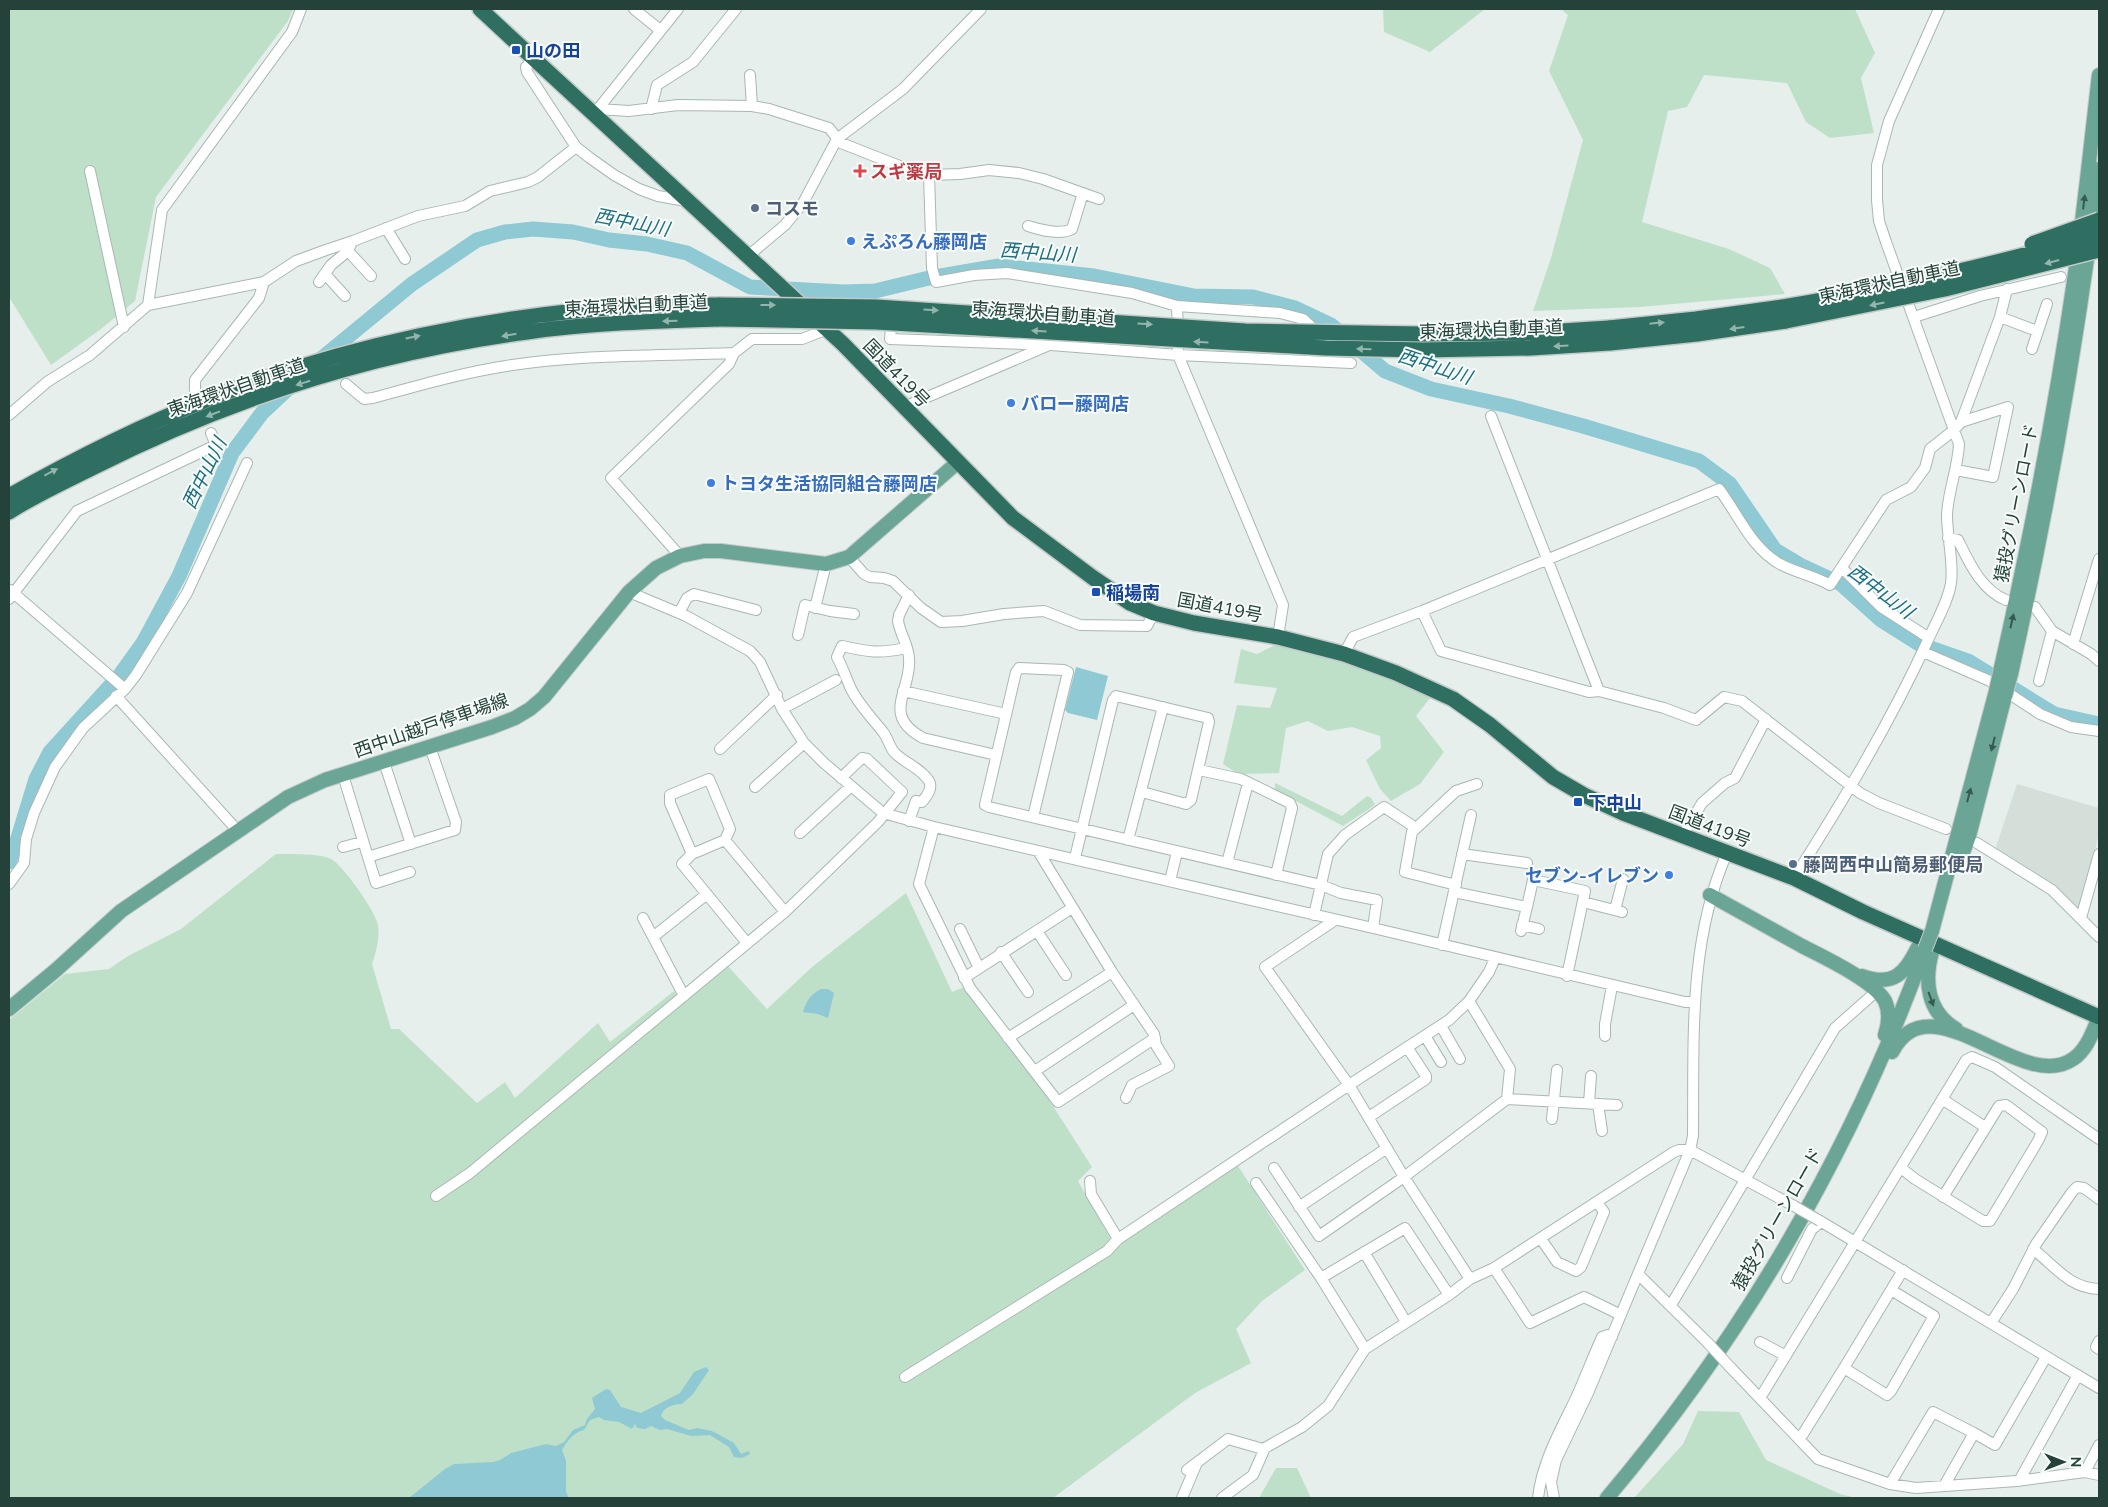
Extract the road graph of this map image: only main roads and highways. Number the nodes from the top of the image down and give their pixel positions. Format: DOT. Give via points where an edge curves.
graph roads {
  1 [pos="480,9"];
  2 [pos="2099,75"];
  3 [pos="2099,169"];
  4 [pos="2099,220"];
  5 [pos="2099,235"];
  6 [pos="2099,250"];
  7 [pos="1892,287"];
  8 [pos="719,312"];
  9 [pos="1784,314"];
  10 [pos="958,462"];
  11 [pos="9,496"];
  12 [pos="9,512"];
  13 [pos="2006,671"];
  14 [pos="2000,693"];
  15 [pos="1710,895"];
  16 [pos="1932,932"];
  17 [pos="1925,949"];
  18 [pos="1849,972"];
  19 [pos="9,1009"];
  20 [pos="2099,1017"];
  21 [pos="1974,1040"];
  22 [pos="1850,1126"];
  23 [pos="1835,1155"];
  24 [pos="1607,1498"];
  1 -- 10 [label="highway, 国道419号" via="595,111 686,201 828,330"];
  13 -- 2 [label="main road, 猿投グリーンロード, one-way" via="2061,364"];
  3 -- 13 [label="main road, 猿投グリーンロード" via="2086,277 2049,490"];
  4 -- 7 [label="highway, bridge"];
  5 -- 7 [label="highway, 東海環状自動車道, bridge"];
  6 -- 9 [label="highway, 東海環状自動車道, one-way, bridge" via="1945,289"];
  7 -- 9 [label="highway, 東海環状自動車道, bridge"];
  8 -- 9 [label="highway, 東海環状自動車道, bridge" via="876,308 1245,331 1609,336 1696,319"];
  11 -- 8 [label="highway, 東海環状自動車道, one-way" via="139,428 207,399 365,349 440,332 554,314 640,306"];
  8 -- 12 [label="highway, 東海環状自動車道, one-way" via="527,332 455,344 346,377 259,397 144,442"];
  10 -- 19 [label="main road, 西中山越戸停車場線" via="849,557 826,564 704,551 680,556 656,568 629,592 554,686 530,708 492,727 325,780 288,797 121,911"];
  10 -- 20 [label="highway, 国道419号" via="1013,518 1092,578 1130,602 1154,613 1278,637 1344,654 1396,673 1445,695 1490,725 1553,777 1623,813 1794,878"];
  13 -- 14 [label="main road, 猿投グリーンロード, bridge"];
  16 -- 14 [label="main road, 猿投グリーンロード, one-way"];
  14 -- 16 [label="main road, 猿投グリーンロード, one-way" via="1973,840"];
  15 -- 18 [label="main road"];
  16 -- 17 [label="main road"];
  17 -- 18 [label="main road" via="1903,972 1890,980"];
  17 -- 21 [label="main road, one-way" via="1927,985 1932,1004 1950,1026"];
  17 -- 22 [label="main road, 猿投グリーンロード" via="1897,1023"];
  18 -- 22 [label="main road" via="1880,994 1889,1016 1881,1048"];
  20 -- 21 [label="main road" via="2078,1055 2058,1065 2032,1062"];
  21 -- 23 [label="main road" via="1948,1029 1930,1026 1916,1028 1902,1036"];
  22 -- 23 [label="main road, 猿投グリーンロード"];
  23 -- 24 [label="main road, 猿投グリーンロード" via="1799,1223 1732,1331 1672,1416"];
}
